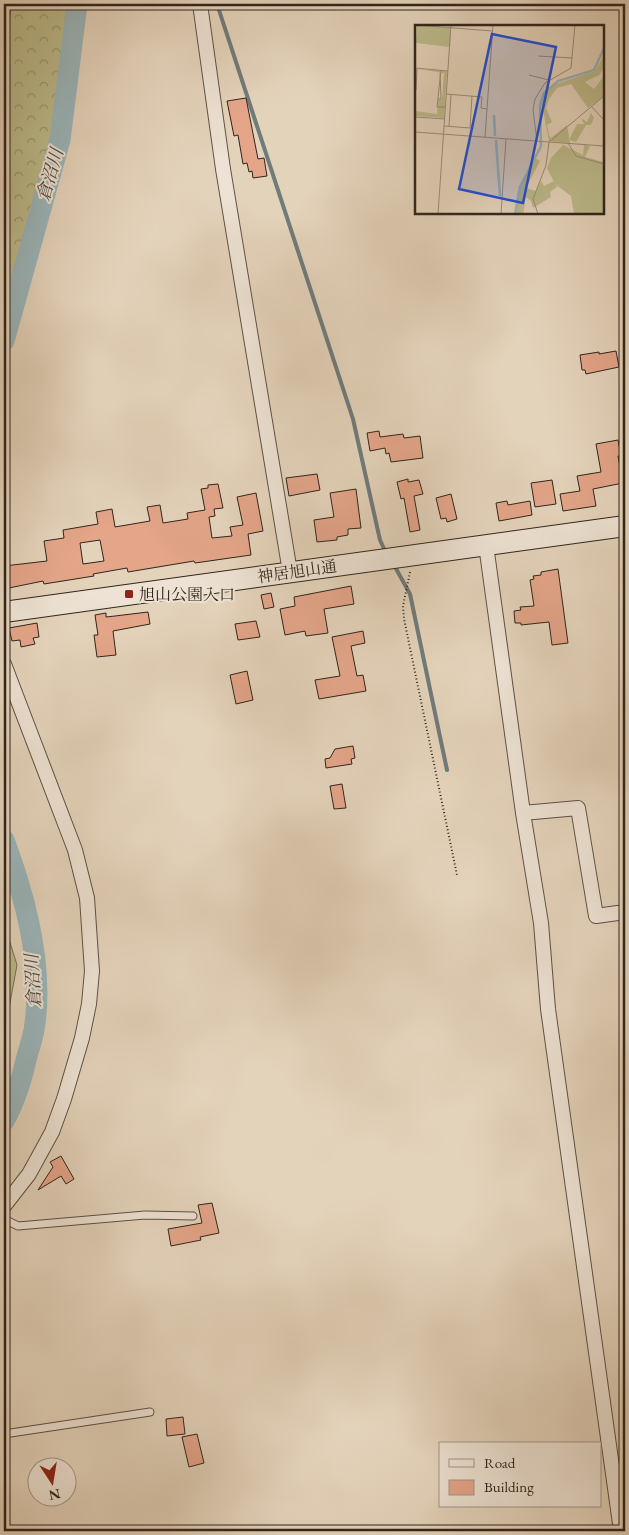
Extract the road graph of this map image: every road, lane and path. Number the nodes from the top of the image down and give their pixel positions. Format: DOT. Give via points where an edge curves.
graph roads {
  1 [pos="200,4"];
  2 [pos="625,526"];
  3 [pos="486,545"];
  4 [pos="398,557"];
  5 [pos="290,572"];
  6 [pos="4,612"];
  7 [pos="4,664"];
  8 [pos="524,813"];
  9 [pos="457,875"];
  10 [pos="625,912"];
  11 [pos="4,1206"];
  12 [pos="194,1216"];
  13 [pos="4,1219"];
  14 [pos="150,1412"];
  15 [pos="4,1434"];
  16 [pos="621,1531"];
  1 -- 5 [label="street"];
  2 -- 3 [label="main road, 神居旭山通"];
  3 -- 4 [label="main road, 神居旭山通"];
  3 -- 8 [label="street"];
  4 -- 5 [label="main road, 神居旭山通"];
  4 -- 9 [label="path" via="404,619"];
  5 -- 6 [label="main road, 神居旭山通"];
  7 -- 11 [label="street" via="75,850 88,898 92,971 82,1038 52,1132 29,1174"];
  8 -- 10 [label="street" via="578,808 596,916"];
  8 -- 16 [label="street"];
  12 -- 13 [label="lane" via="145,1215 18,1226"];
  14 -- 15 [label="lane"];
}
